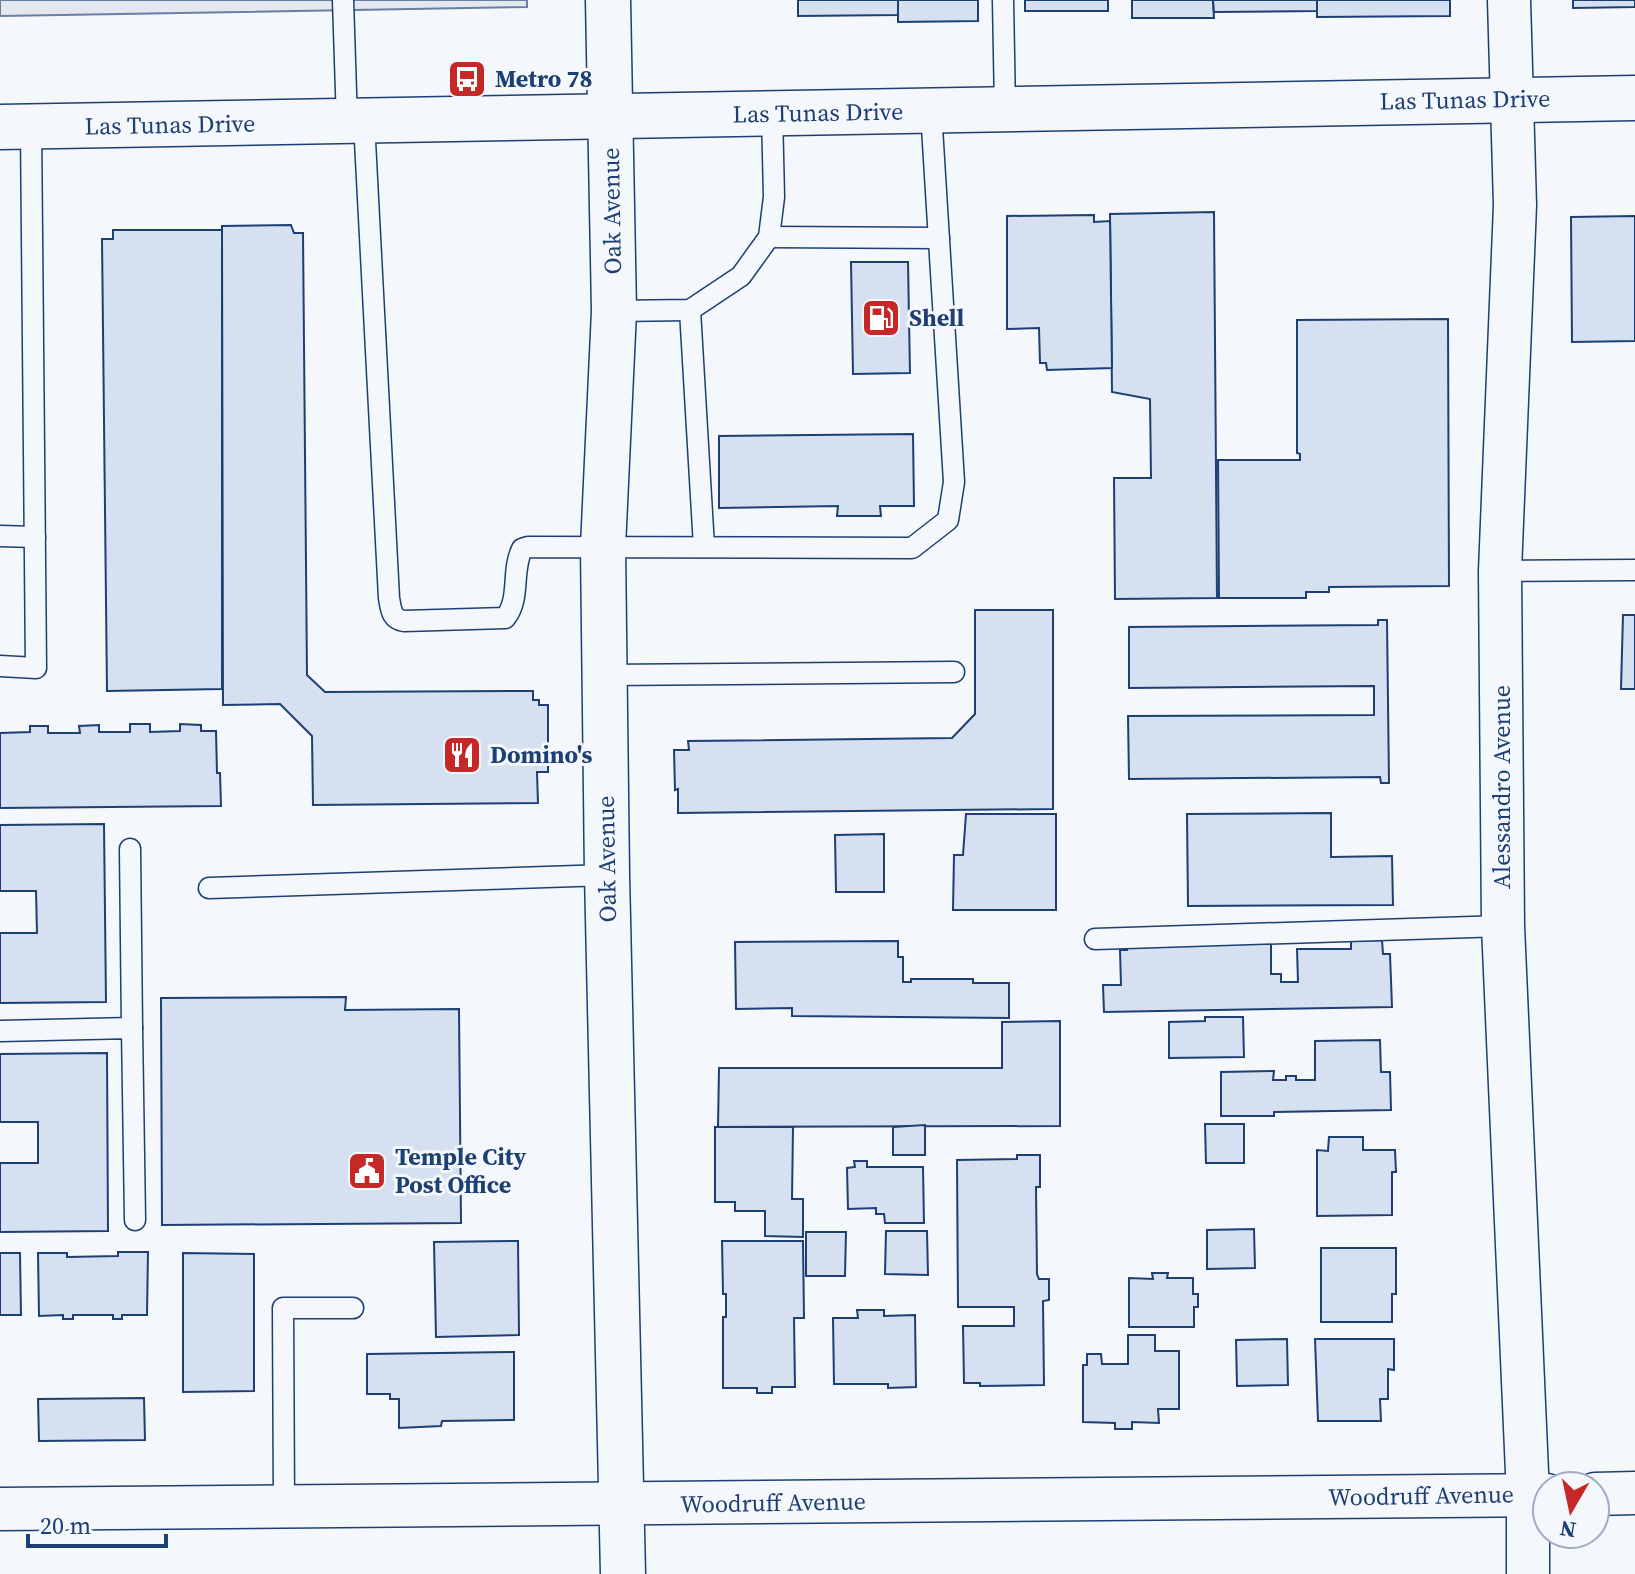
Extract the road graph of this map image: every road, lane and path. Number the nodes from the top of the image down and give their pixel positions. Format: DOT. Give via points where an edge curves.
graph roads {
  1 [pos="343,0"];
  2 [pos="608,0"];
  3 [pos="1003,0"];
  4 [pos="1509,0"];
  5 [pos="1635,98"];
  6 [pos="1511,100"];
  7 [pos="1005,109"];
  8 [pos="931,111"];
  9 [pos="772,113"];
  10 [pos="611,118"];
  11 [pos="355,122"];
  12 [pos="15,127"];
  13 [pos="769,237"];
  14 [pos="939,238"];
  15 [pos="690,310"];
  16 [pos="614,311"];
  17 [pos="0,536"];
  18 [pos="35,537"];
  19 [pos="603,547"];
  20 [pos="704,547"];
  21 [pos="1635,570"];
  22 [pos="1500,571"];
  23 [pos="0,666"];
  24 [pos="954,672"];
  25 [pos="605,675"];
  26 [pos="130,849"];
  27 [pos="607,875"];
  28 [pos="209,888"];
  29 [pos="1503,926"];
  30 [pos="1095,939"];
  31 [pos="132,1028"];
  32 [pos="0,1031"];
  33 [pos="135,1220"];
  34 [pos="353,1308"];
  35 [pos="1536,1470"];
  36 [pos="1635,1493"];
  37 [pos="1611,1494"];
  38 [pos="1531,1495"];
  39 [pos="623,1504"];
  40 [pos="284,1505"];
  41 [pos="0,1509"];
  42 [pos="1531,1548"];
  43 [pos="623,1574"];
  44 [pos="1528,1574"];
  1 -- 11 [label="lane"];
  2 -- 10 [label="main road, Oak Avenue"];
  3 -- 7 [label="lane"];
  4 -- 6 [label="street, Alessandro Avenue"];
  5 -- 6 [label="main road, Las Tunas Drive"];
  6 -- 7 [label="main road, Las Tunas Drive"];
  6 -- 22 [label="street, Alessandro Avenue" via="1515,205"];
  7 -- 8 [label="main road, Las Tunas Drive"];
  8 -- 9 [label="main road, Las Tunas Drive"];
  8 -- 14 [label="lane"];
  9 -- 10 [label="main road, Las Tunas Drive"];
  9 -- 13 [label="lane" via="774,197"];
  10 -- 11 [label="main road, Las Tunas Drive"];
  10 -- 16 [label="main road, Oak Avenue"];
  11 -- 12 [label="main road, Las Tunas Drive"];
  11 -- 19 [label="lane" via="392,614 404,621 505,618 514,604 522,549"];
  12 -- 18 [label="lane"];
  13 -- 14 [label="lane"];
  13 -- 15 [label="lane" via="741,276"];
  14 -- 20 [label="lane" via="954,482 948,520 912,548"];
  15 -- 16 [label="lane"];
  15 -- 20 [label="lane"];
  16 -- 19 [label="main road, Oak Avenue"];
  17 -- 18 [label="lane"];
  18 -- 23 [label="lane" via="36,668"];
  19 -- 20 [label="lane"];
  19 -- 25 [label="main road, Oak Avenue"];
  21 -- 22 [label="lane"];
  22 -- 29 [label="street, Alessandro Avenue"];
  24 -- 25 [label="lane"];
  25 -- 27 [label="main road, Oak Avenue"];
  26 -- 31 [label="lane"];
  27 -- 28 [label="lane"];
  27 -- 39 [label="main road, Oak Avenue"];
  29 -- 30 [label="lane"];
  29 -- 35 [label="street, Alessandro Avenue"];
  31 -- 32 [label="lane"];
  31 -- 33 [label="lane"];
  34 -- 40 [label="lane" via="283,1308"];
  36 -- 37 [label="street"];
  38 -- 39 [label="street, Woodruff Avenue"];
  39 -- 40 [label="street, Woodruff Avenue"];
  39 -- 43 [label="main road, Oak Avenue"];
  40 -- 41 [label="street, Woodruff Avenue"];
  42 -- 44 [label="street, Alessandro Avenue"];
}
